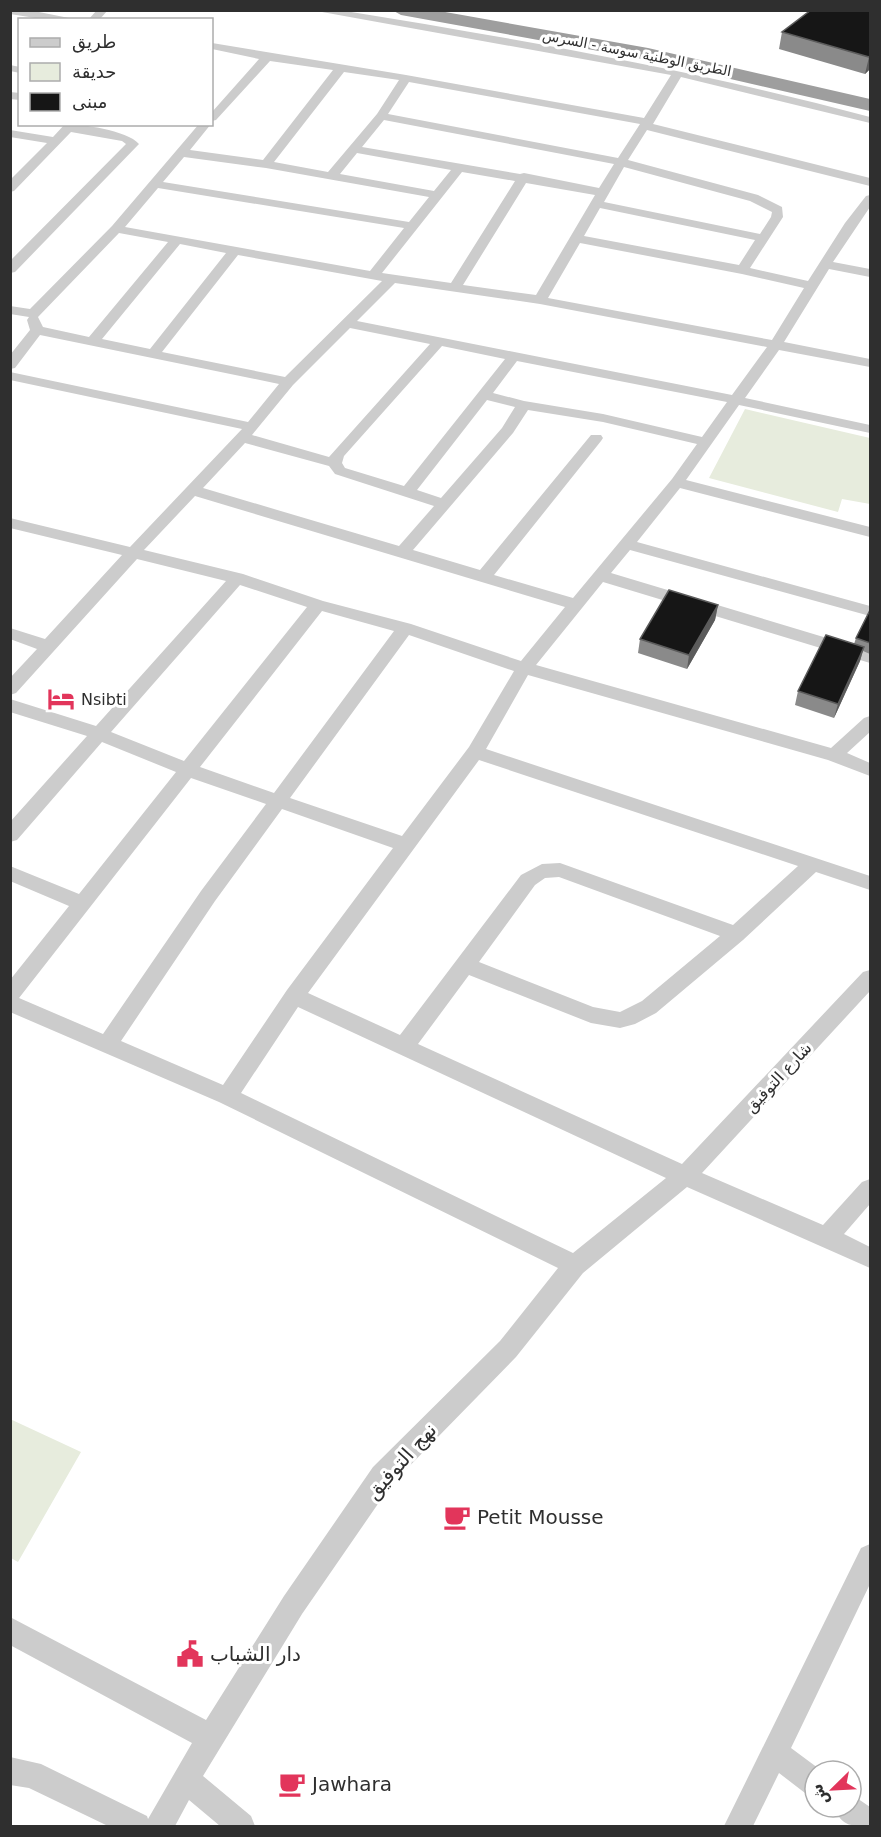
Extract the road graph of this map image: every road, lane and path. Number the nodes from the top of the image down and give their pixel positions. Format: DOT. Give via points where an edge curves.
graph roads {
  1 [pos="316,10"];
  2 [pos="401,10"];
  3 [pos="450,10"];
  4 [pos="10,11"];
  5 [pos="60,18"];
  6 [pos="213,46"];
  7 [pos="267,57"];
  8 [pos="340,68"];
  9 [pos="678,73"];
  10 [pos="406,78"];
  11 [pos="870,96"];
  12 [pos="217,105"];
  13 [pos="870,105"];
  14 [pos="381,117"];
  15 [pos="870,120"];
  16 [pos="647,124"];
  17 [pos="71,126"];
  18 [pos="204,126"];
  19 [pos="10,133"];
  20 [pos="57,141"];
  21 [pos="354,148"];
  22 [pos="182,153"];
  23 [pos="621,162"];
  24 [pos="266,164"];
  25 [pos="460,166"];
  26 [pos="332,175"];
  27 [pos="524,177"];
  28 [pos="870,182"];
  29 [pos="155,184"];
  30 [pos="12,185"];
  31 [pos="437,195"];
  32 [pos="601,199"];
  33 [pos="870,199"];
  34 [pos="413,226"];
  35 [pos="116,229"];
  36 [pos="762,238"];
  37 [pos="577,239"];
  38 [pos="177,240"];
  39 [pos="234,251"];
  40 [pos="825,264"];
  41 [pos="10,269"];
  42 [pos="742,270"];
  43 [pos="870,273"];
  44 [pos="374,275"];
  45 [pos="392,279"];
  46 [pos="811,286"];
  47 [pos="455,287"];
  48 [pos="540,300"];
  49 [pos="10,310"];
  50 [pos="33,315"];
  51 [pos="349,324"];
  52 [pos="37,330"];
  53 [pos="93,341"];
  54 [pos="438,343"];
  55 [pos="776,344"];
  56 [pos="154,353"];
  57 [pos="514,356"];
  58 [pos="870,363"];
  59 [pos="10,365"];
  60 [pos="10,376"];
  61 [pos="288,382"];
  62 [pos="484,395"];
  63 [pos="736,400"];
  64 [pos="524,405"];
  65 [pos="870,429"];
  66 [pos="247,432"];
  67 [pos="596,438"];
  68 [pos="706,442"];
  69 [pos="334,463"];
  70 [pos="677,482"];
  71 [pos="192,490"];
  72 [pos="408,492"];
  73 [pos="444,504"];
  74 [pos="10,523"];
  75 [pos="870,530"];
  76 [pos="627,544"];
  77 [pos="134,552"];
  78 [pos="401,554"];
  79 [pos="601,576"];
  80 [pos="237,578"];
  81 [pos="483,578"];
  82 [pos="574,604"];
  83 [pos="318,605"];
  84 [pos="870,611"];
  85 [pos="405,628"];
  86 [pos="10,633"];
  87 [pos="50,647"];
  88 [pos="870,657"];
  89 [pos="524,668"];
  90 [pos="10,689"];
  91 [pos="10,705"];
  92 [pos="870,722"];
  93 [pos="99,734"];
  94 [pos="475,752"];
  95 [pos="834,755"];
  96 [pos="188,770"];
  97 [pos="870,770"];
  98 [pos="279,800"];
  99 [pos="10,835"];
  100 [pos="406,845"];
  101 [pos="814,863"];
  102 [pos="10,873"];
  103 [pos="870,883"];
  104 [pos="82,903"];
  105 [pos="736,934"];
  106 [pos="466,965"];
  107 [pos="870,978"];
  108 [pos="10,995"];
  109 [pos="294,996"];
  110 [pos="10,1003"];
  111 [pos="107,1045"];
  112 [pos="403,1048"];
  113 [pos="227,1096"];
  114 [pos="685,1176"];
  115 [pos="870,1189"];
  116 [pos="827,1237"];
  117 [pos="870,1258"];
  118 [pos="575,1265"];
  119 [pos="870,1557"];
  120 [pos="10,1630"];
  121 [pos="211,1738"];
  122 [pos="774,1753"];
  123 [pos="10,1771"];
  124 [pos="803,1774"];
  125 [pos="185,1779"];
  126 [pos="137,1827"];
  127 [pos="160,1827"];
  128 [pos="241,1827"];
  129 [pos="738,1827"];
  1 -- 9 [label="street"];
  2 -- 13 [label="highway, الطريق الوطنية سوسة - السرس" via="648,54"];
  3 -- 11 [label="highway, الطريق الوطنية سوسة - السرس" via="702,56"];
  4 -- 5 [label="street"];
  6 -- 7 [label="street"];
  7 -- 8 [label="street"];
  7 -- 12 [label="street"];
  8 -- 10 [label="street"];
  8 -- 24 [label="street"];
  9 -- 15 [label="street" via="793,98"];
  9 -- 16 [label="street"];
  10 -- 14 [label="street"];
  10 -- 16 [label="street"];
  14 -- 21 [label="street"];
  14 -- 23 [label="street"];
  16 -- 23 [label="street"];
  16 -- 28 [label="street"];
  17 -- 20 [label="street"];
  17 -- 41 [label="street" via="126,138 134,144"];
  18 -- 22 [label="street"];
  19 -- 20 [label="street"];
  20 -- 30 [label="street"];
  21 -- 25 [label="street"];
  21 -- 26 [label="street"];
  22 -- 24 [label="street"];
  22 -- 29 [label="street"];
  23 -- 32 [label="street"];
  23 -- 36 [label="street" via="775,207 777,217"];
  24 -- 26 [label="street"];
  25 -- 27 [label="street"];
  25 -- 31 [label="street"];
  26 -- 31 [label="street"];
  27 -- 32 [label="street"];
  27 -- 47 [label="street"];
  29 -- 34 [label="street"];
  29 -- 35 [label="street"];
  31 -- 34 [label="street"];
  32 -- 36 [label="street"];
  32 -- 37 [label="street"];
  33 -- 40 [label="street"];
  34 -- 44 [label="street"];
  35 -- 38 [label="street"];
  35 -- 50 [label="street"];
  36 -- 42 [label="street"];
  37 -- 42 [label="street"];
  37 -- 48 [label="street"];
  38 -- 39 [label="street"];
  38 -- 53 [label="street"];
  39 -- 44 [label="street"];
  39 -- 56 [label="street"];
  40 -- 43 [label="street"];
  40 -- 46 [label="street"];
  42 -- 46 [label="street"];
  44 -- 45 [label="street"];
  45 -- 47 [label="street"];
  45 -- 51 [label="street"];
  46 -- 55 [label="street"];
  47 -- 48 [label="street"];
  48 -- 55 [label="street"];
  49 -- 50 [label="street"];
  50 -- 52 [label="street"];
  51 -- 54 [label="street"];
  51 -- 61 [label="street"];
  52 -- 53 [label="street"];
  52 -- 59 [label="street"];
  53 -- 56 [label="street"];
  54 -- 57 [label="street"];
  54 -- 69 [label="street"];
  55 -- 58 [label="street"];
  55 -- 63 [label="street"];
  56 -- 61 [label="street"];
  57 -- 62 [label="street"];
  57 -- 63 [label="street"];
  60 -- 66 [label="street"];
  61 -- 66 [label="street"];
  62 -- 64 [label="street"];
  62 -- 72 [label="street"];
  63 -- 65 [label="street"];
  63 -- 68 [label="street"];
  64 -- 68 [label="street"];
  64 -- 73 [label="street" via="508,430"];
  66 -- 69 [label="street"];
  66 -- 71 [label="street"];
  67 -- 81 [label="street"];
  68 -- 70 [label="street"];
  69 -- 72 [label="street" via="340,471"];
  70 -- 75 [label="street"];
  70 -- 76 [label="street"];
  71 -- 77 [label="street"];
  71 -- 78 [label="street"];
  72 -- 73 [label="street"];
  73 -- 78 [label="street"];
  74 -- 77 [label="street"];
  76 -- 79 [label="street"];
  76 -- 84 [label="street"];
  77 -- 80 [label="street"];
  77 -- 87 [label="street"];
  78 -- 81 [label="street"];
  79 -- 82 [label="street"];
  79 -- 88 [label="street"];
  80 -- 83 [label="street"];
  80 -- 93 [label="street"];
  81 -- 82 [label="street"];
  82 -- 89 [label="street"];
  83 -- 85 [label="street"];
  83 -- 96 [label="street"];
  85 -- 89 [label="street"];
  85 -- 98 [label="street"];
  86 -- 87 [label="street"];
  87 -- 90 [label="street"];
  89 -- 94 [label="street"];
  89 -- 95 [label="street"];
  91 -- 93 [label="street"];
  92 -- 95 [label="street"];
  93 -- 96 [label="street"];
  93 -- 99 [label="street"];
  94 -- 100 [label="street"];
  94 -- 101 [label="street"];
  95 -- 97 [label="street"];
  96 -- 98 [label="street"];
  96 -- 104 [label="street"];
  98 -- 100 [label="street"];
  98 -- 111 [label="street"];
  100 -- 109 [label="street"];
  101 -- 103 [label="street"];
  101 -- 105 [label="street"];
  102 -- 104 [label="street"];
  104 -- 108 [label="street"];
  105 -- 106 [label="street" via="649,1007 620,1020 591,1015"];
  105 -- 106 [label="street" via="560,870 544,870 528,880"];
  106 -- 112 [label="street"];
  107 -- 114 [label="street, شارع التوفيق"];
  109 -- 112 [label="street"];
  109 -- 113 [label="street"];
  110 -- 111 [label="street"];
  111 -- 113 [label="street"];
  112 -- 114 [label="street"];
  113 -- 118 [label="street"];
  114 -- 116 [label="street"];
  114 -- 118 [label="street, نهج التوفيق"];
  115 -- 116 [label="street"];
  116 -- 117 [label="street"];
  118 -- 121 [label="street, نهج التوفيق" via="508,1349 382,1476 292,1605"];
  119 -- 122 [label="street"];
  120 -- 121 [label="street"];
  121 -- 125 [label="street, نهج التوفيق"];
  122 -- 124 [label="street"];
  122 -- 129 [label="street"];
  123 -- 126 [label="street" via="31,1774"];
  125 -- 127 [label="street, نهج التوفيق"];
  125 -- 128 [label="street"];
}
